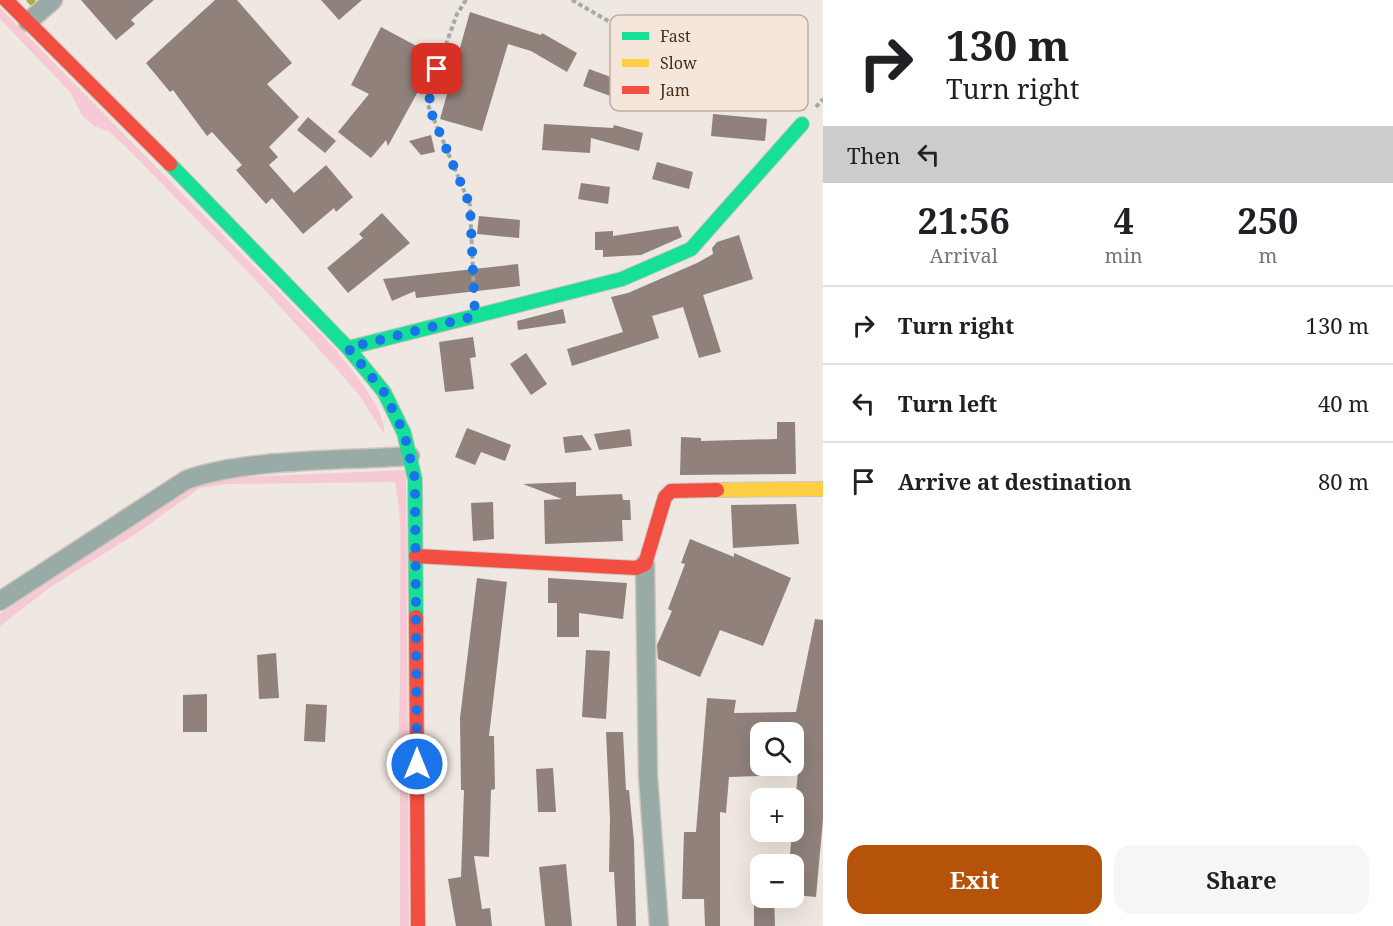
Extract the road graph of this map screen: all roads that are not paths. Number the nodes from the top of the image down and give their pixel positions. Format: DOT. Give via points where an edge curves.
graph roads {
  1 [pos="6,0"];
  2 [pos="53,0"];
  3 [pos="28,22"];
  4 [pos="802,124"];
  5 [pos="348,348"];
  6 [pos="410,456"];
  7 [pos="823,489"];
  8 [pos="416,556"];
  9 [pos="645,564"];
  10 [pos="0,601"];
  11 [pos="418,926"];
  12 [pos="659,926"];
  1 -- 3 [label="main road"];
  2 -- 3 [label="street"];
  3 -- 5 [label="main road"];
  4 -- 5 [label="main road" via="691,249 622,279"];
  5 -- 6 [label="main road" via="384,392 404,433"];
  6 -- 8 [label="main road" via="415,479"];
  6 -- 10 [label="street" via="277,465 197,476 160,494"];
  7 -- 9 [label="main road" via="670,491"];
  8 -- 9 [label="main road" via="636,568"];
  8 -- 11 [label="main road"];
  9 -- 12 [label="street" via="648,776"];
}
